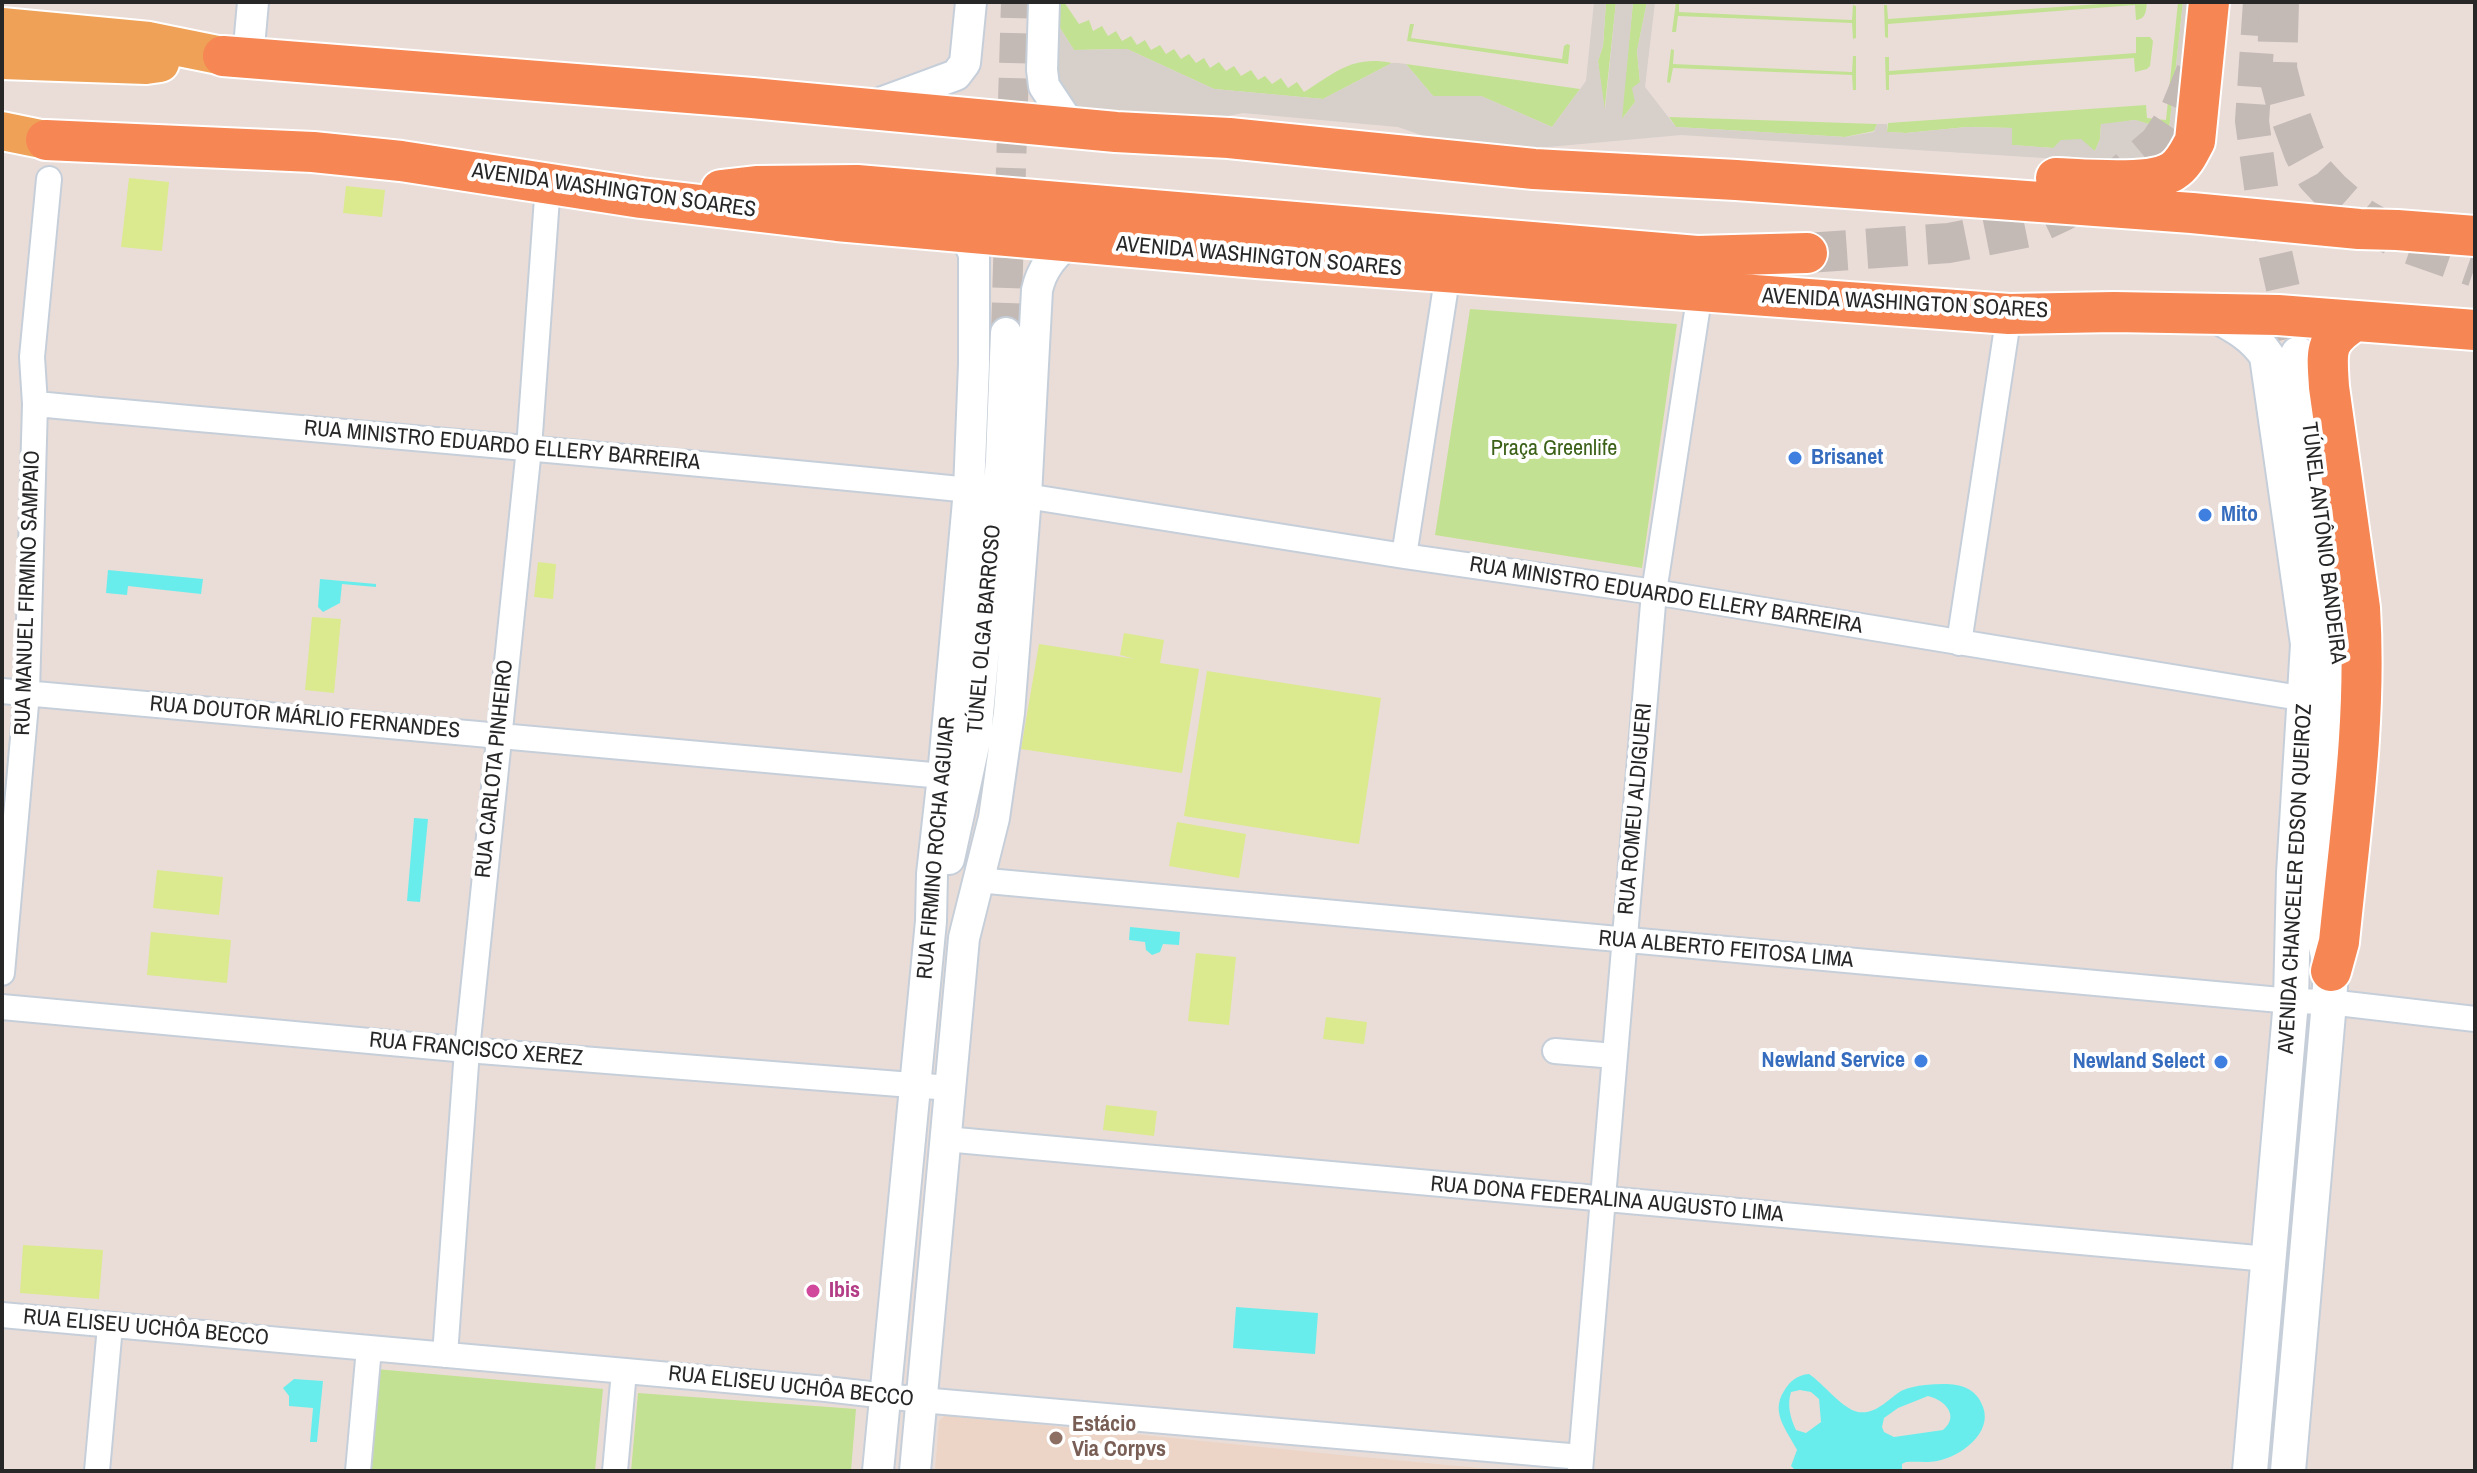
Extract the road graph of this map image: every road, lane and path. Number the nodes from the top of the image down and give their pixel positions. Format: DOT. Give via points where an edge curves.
graph roads {
  1 [pos="253,2"];
  2 [pos="971,2"];
  3 [pos="1044,2"];
  4 [pos="2209,2"];
  5 [pos="2,27"];
  6 [pos="235,57"];
  7 [pos="2,60"];
  8 [pos="864,108"];
  9 [pos="1072,128"];
  10 [pos="2,131"];
  11 [pos="46,140"];
  12 [pos="2,144"];
  13 [pos="1534,169"];
  14 [pos="49,179"];
  15 [pos="548,184"];
  16 [pos="641,198"];
  17 [pos="956,231"];
  18 [pos="2475,236"];
  19 [pos="1068,242"];
  20 [pos="1807,253"];
  21 [pos="1448,273"];
  22 [pos="1700,292"];
  23 [pos="2009,314"];
  24 [pos="2215,315"];
  25 [pos="2355,321"];
  26 [pos="2475,330"];
  27 [pos="1006,333"];
  28 [pos="2298,354"];
  29 [pos="35,404"];
  30 [pos="529,448"];
  31 [pos="969,490"];
  32 [pos="1026,496"];
  33 [pos="1404,556"];
  34 [pos="1654,592"];
  35 [pos="1959,643"];
  36 [pos="2,691"];
  37 [pos="27,693"];
  38 [pos="2306,699"];
  39 [pos="497,736"];
  40 [pos="943,776"];
  41 [pos="977,880"];
  42 [pos="931,921"];
  43 [pos="1626,941"];
  44 [pos="2,973"];
  45 [pos="2330,986"];
  46 [pos="2291,1001"];
  47 [pos="2,1007"];
  48 [pos="2475,1019"];
  49 [pos="467,1050"];
  50 [pos="1555,1051"];
  51 [pos="1615,1056"];
  52 [pos="915,1085"];
  53 [pos="950,1088"];
  54 [pos="945,1139"];
  55 [pos="1602,1200"];
  56 [pos="2268,1259"];
  57 [pos="2,1315"];
  58 [pos="110,1326"];
  59 [pos="369,1348"];
  60 [pos="445,1355"];
  61 [pos="624,1371"];
  62 [pos="885,1394"];
  63 [pos="921,1400"];
  64 [pos="1580,1464"];
  65 [pos="97,1471"];
  66 [pos="358,1471"];
  67 [pos="615,1471"];
  68 [pos="878,1471"];
  69 [pos="915,1471"];
  70 [pos="2250,1471"];
  71 [pos="2288,1471"];
  1 -- 6 [label="street"];
  2 -- 8 [label="street" via="965,63 956,75"];
  3 -- 9 [label="street" via="1044,86"];
  4 -- 13 [label="highway" via="2195,141 2176,169 2163,176 2086,179 1691,159 1612,159"];
  5 -- 6 [label="main road" via="149,41"];
  6 -- 7 [label="main road" via="146,65"];
  6 -- 8 [label="highway"];
  8 -- 9 [label="highway"];
  9 -- 13 [label="highway"];
  10 -- 11 [label="main road, AVENIDA WASHINGTON SOARES"];
  11 -- 12 [label="main road, AVENIDA WASHINGTON SOARES"];
  11 -- 15 [label="highway, AVENIDA WASHINGTON SOARES" via="313,152"];
  13 -- 18 [label="highway"];
  14 -- 29 [label="street, RUA MANUEL FIRMINO SAMPAIO" via="32,357"];
  15 -- 16 [label="highway, AVENIDA WASHINGTON SOARES"];
  15 -- 30 [label="street, RUA CARLOTA PINHEIRO"];
  16 -- 17 [label="highway, AVENIDA WASHINGTON SOARES"];
  16 -- 20 [label="highway" via="756,186 857,185 1697,256"];
  17 -- 19 [label="highway, AVENIDA WASHINGTON SOARES"];
  17 -- 31 [label="street, RUA FIRMINO ROCHA AGUIAR" via="974,254"];
  19 -- 21 [label="highway, AVENIDA WASHINGTON SOARES"];
  19 -- 32 [label="street, RUA FIRMINO ROCHA AGUIAR" via="1047,263 1037,290"];
  21 -- 22 [label="highway, AVENIDA WASHINGTON SOARES"];
  21 -- 33 [label="street"];
  22 -- 23 [label="highway, AVENIDA WASHINGTON SOARES"];
  22 -- 34 [label="street, RUA ROMEU ALDIGUERI"];
  23 -- 24 [label="highway, AVENIDA WASHINGTON SOARES"];
  23 -- 35 [label="street"];
  24 -- 25 [label="highway, AVENIDA WASHINGTON SOARES"];
  24 -- 38 [label="main road, AVENIDA CHANCELER EDSON QUEIROZ" via="2239,327 2267,356 2308,644"];
  25 -- 26 [label="highway, AVENIDA WASHINGTON SOARES"];
  25 -- 45 [label="highway" via="2335,333 2327,355 2362,645 2358,756"];
  27 -- 42 [label="street, TÚNEL OLGA BARROSO" via="1001,461 976,736"];
  28 -- 45 [label="main road, TÚNEL ANTÔNIO BANDEIRA" via="2340,677 2323,818"];
  29 -- 30 [label="street, RUA MINISTRO EDUARDO ELLERY BARREIRA"];
  29 -- 37 [label="street, RUA MANUEL FIRMINO SAMPAIO"];
  30 -- 31 [label="street, RUA MINISTRO EDUARDO ELLERY BARREIRA"];
  30 -- 39 [label="street, RUA CARLOTA PINHEIRO"];
  31 -- 40 [label="street, RUA FIRMINO ROCHA AGUIAR"];
  32 -- 33 [label="street, RUA MINISTRO EDUARDO ELLERY BARREIRA"];
  32 -- 41 [label="street, RUA FIRMINO ROCHA AGUIAR" via="1009,713 994,818"];
  33 -- 34 [label="street, RUA MINISTRO EDUARDO ELLERY BARREIRA"];
  34 -- 35 [label="street, RUA MINISTRO EDUARDO ELLERY BARREIRA"];
  34 -- 43 [label="street, RUA ROMEU ALDIGUERI"];
  35 -- 38 [label="street, RUA MINISTRO EDUARDO ELLERY BARREIRA"];
  36 -- 37 [label="street, RUA DOUTOR MÁRLIO FERNANDES"];
  37 -- 39 [label="street, RUA DOUTOR MÁRLIO FERNANDES"];
  37 -- 44 [label="street, RUA MANUEL FIRMINO SAMPAIO"];
  38 -- 46 [label="main road, AVENIDA CHANCELER EDSON QUEIROZ"];
  39 -- 40 [label="street, RUA DOUTOR MÁRLIO FERNANDES"];
  39 -- 49 [label="street, RUA CARLOTA PINHEIRO"];
  40 -- 42 [label="street, RUA FIRMINO ROCHA AGUIAR"];
  41 -- 43 [label="street, RUA ALBERTO FEITOSA LIMA"];
  41 -- 53 [label="street, RUA FIRMINO ROCHA AGUIAR" via="964,938"];
  42 -- 52 [label="street, RUA FIRMINO ROCHA AGUIAR"];
  43 -- 46 [label="street, RUA ALBERTO FEITOSA LIMA"];
  43 -- 51 [label="street, RUA ROMEU ALDIGUERI"];
  45 -- 46 [label="street, RUA ALBERTO FEITOSA LIMA"];
  45 -- 48 [label="street, RUA ALBERTO FEITOSA LIMA"];
  45 -- 71 [label="main road, AVENIDA CHANCELER EDSON QUEIROZ"];
  46 -- 56 [label="main road, AVENIDA CHANCELER EDSON QUEIROZ"];
  47 -- 49 [label="street, RUA FRANCISCO XEREZ"];
  49 -- 52 [label="street, RUA FRANCISCO XEREZ"];
  49 -- 60 [label="street, RUA CARLOTA PINHEIRO"];
  50 -- 51 [label="street"];
  51 -- 55 [label="street, RUA ROMEU ALDIGUERI"];
  52 -- 53 [label="street, RUA FRANCISCO XEREZ"];
  52 -- 62 [label="street, RUA FIRMINO ROCHA AGUIAR"];
  53 -- 54 [label="street, RUA FIRMINO ROCHA AGUIAR"];
  54 -- 55 [label="street, RUA DONA FEDERALINA AUGUSTO LIMA"];
  54 -- 63 [label="street, RUA FIRMINO ROCHA AGUIAR"];
  55 -- 56 [label="street, RUA DONA FEDERALINA AUGUSTO LIMA"];
  55 -- 64 [label="street, RUA ROMEU ALDIGUERI"];
  56 -- 70 [label="main road, AVENIDA CHANCELER EDSON QUEIROZ"];
  57 -- 58 [label="street, RUA ELISEU UCHÔA BECCO"];
  58 -- 59 [label="street, RUA ELISEU UCHÔA BECCO"];
  58 -- 65 [label="street"];
  59 -- 60 [label="street, RUA ELISEU UCHÔA BECCO"];
  59 -- 66 [label="street"];
  60 -- 61 [label="street, RUA ELISEU UCHÔA BECCO"];
  61 -- 62 [label="street, RUA ELISEU UCHÔA BECCO"];
  61 -- 67 [label="street"];
  62 -- 63 [label="street, RUA ELISEU UCHÔA BECCO"];
  62 -- 68 [label="street, RUA FIRMINO ROCHA AGUIAR"];
  63 -- 64 [label="street, RUA ELISEU UCHÔA BECCO"];
  63 -- 69 [label="street, RUA FIRMINO ROCHA AGUIAR"];
}
